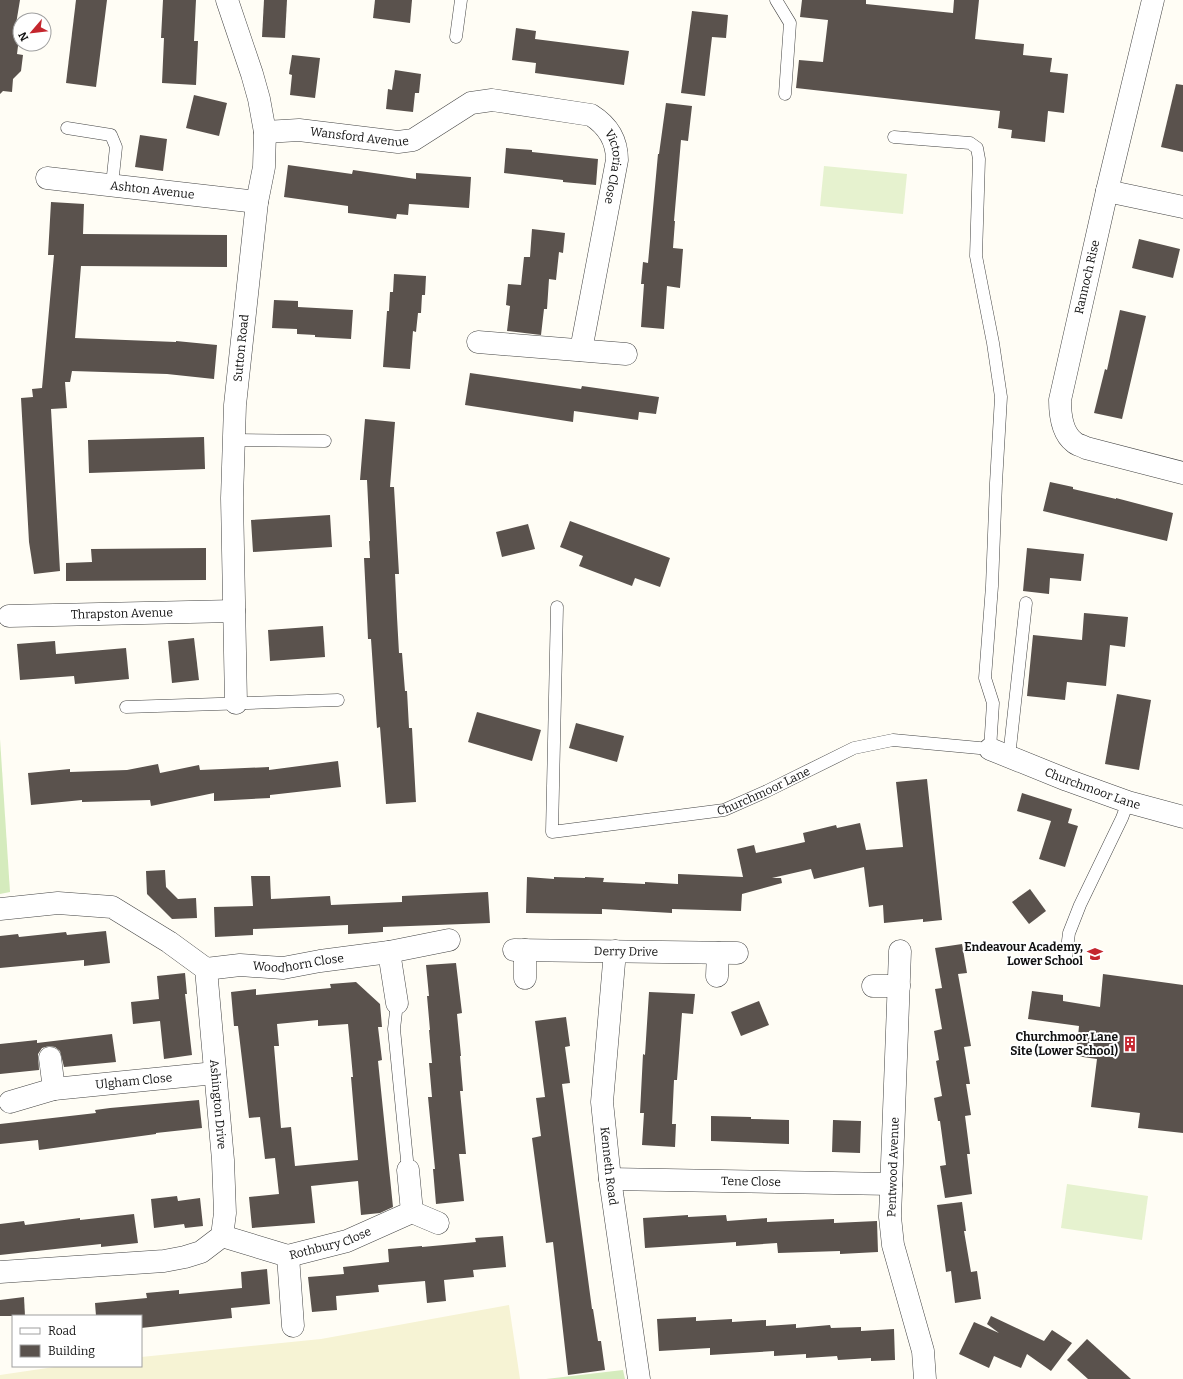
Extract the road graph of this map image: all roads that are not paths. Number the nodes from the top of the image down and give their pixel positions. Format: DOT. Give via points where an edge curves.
graph roads {
  1 [pos="227,0"];
  2 [pos="461,0"];
  3 [pos="776,0"];
  4 [pos="1153,0"];
  5 [pos="456,37"];
  6 [pos="785,94"];
  7 [pos="492,100"];
  8 [pos="67,128"];
  9 [pos="264,132"];
  10 [pos="894,137"];
  11 [pos="47,178"];
  12 [pos="112,185"];
  13 [pos="1107,191"];
  14 [pos="257,202"];
  15 [pos="1183,207"];
  16 [pos="478,342"];
  17 [pos="581,350"];
  18 [pos="626,354"];
  19 [pos="234,440"];
  20 [pos="325,441"];
  21 [pos="1183,473"];
  22 [pos="1026,603"];
  23 [pos="557,607"];
  24 [pos="234,611"];
  25 [pos="9,616"];
  26 [pos="338,700"];
  27 [pos="236,703"];
  28 [pos="126,707"];
  29 [pos="999,753"];
  30 [pos="1128,802"];
  31 [pos="1183,817"];
  32 [pos="0,909"];
  33 [pos="449,940"];
  34 [pos="615,951"];
  35 [pos="900,951"];
  36 [pos="389,952"];
  37 [pos="1066,956"];
  38 [pos="206,970"];
  39 [pos="717,976"];
  40 [pos="525,978"];
  41 [pos="873,986"];
  42 [pos="899,986"];
  43 [pos="397,1003"];
  44 [pos="50,1058"];
  45 [pos="214,1073"];
  46 [pos="54,1089"];
  47 [pos="10,1102"];
  48 [pos="408,1170"];
  49 [pos="610,1179"];
  50 [pos="891,1184"];
  51 [pos="412,1212"];
  52 [pos="438,1224"];
  53 [pos="222,1236"];
  54 [pos="288,1256"];
  55 [pos="0,1272"];
  56 [pos="293,1326"];
  57 [pos="639,1379"];
  58 [pos="925,1379"];
  1 -- 9 [label="street, Sutton Road" via="252,74"];
  2 -- 5 [label="lane"];
  3 -- 6 [label="lane" via="790,23"];
  4 -- 13 [label="street, Rannoch Rise"];
  7 -- 9 [label="street, Wansford Avenue" via="471,103 413,140 398,142 299,130"];
  7 -- 17 [label="street, Victoria Close" via="591,115 601,121 615,143 617,160"];
  8 -- 12 [label="lane" via="111,135 116,147"];
  9 -- 14 [label="street, Sutton Road" via="264,167"];
  10 -- 29 [label="lane" via="970,143 978,148 976,256 1001,397 986,678 993,703"];
  11 -- 12 [label="street, Ashton Avenue"];
  12 -- 14 [label="street, Ashton Avenue"];
  13 -- 15 [label="street"];
  13 -- 21 [label="street, Rannoch Rise" via="1060,400 1060,412 1074,443"];
  14 -- 19 [label="street, Sutton Road" via="235,405"];
  16 -- 17 [label="street"];
  17 -- 18 [label="street"];
  19 -- 20 [label="lane"];
  19 -- 24 [label="street, Sutton Road"];
  22 -- 29 [label="lane"];
  23 -- 29 [label="lane, Churchmoor Lane" via="552,832 724,810 854,748 893,740"];
  24 -- 25 [label="street, Thrapston Avenue"];
  24 -- 27 [label="street, Sutton Road"];
  26 -- 27 [label="lane"];
  27 -- 28 [label="lane"];
  29 -- 30 [label="street, Churchmoor Lane"];
  30 -- 31 [label="street, Churchmoor Lane"];
  30 -- 37 [label="lane" via="1080,904 1069,933"];
  32 -- 38 [label="street" via="58,903 112,907 169,942"];
  33 -- 36 [label="street, Woodhorn Close"];
  34 -- 39 [label="street, Derry Drive" via="728,953"];
  34 -- 40 [label="street, Derry Drive" via="520,950"];
  34 -- 49 [label="street, Kenneth Road" via="602,1102"];
  35 -- 42 [label="street, Pentwood Avenue"];
  36 -- 38 [label="street, Woodhorn Close" via="283,968 240,965"];
  36 -- 43 [label="street"];
  38 -- 45 [label="street, Ashington Drive"];
  41 -- 42 [label="street"];
  42 -- 50 [label="street, Pentwood Avenue"];
  43 -- 48 [label="lane" via="394,1029"];
  44 -- 46 [label="street"];
  45 -- 46 [label="street, Ulgham Close"];
  45 -- 53 [label="street, Ashington Drive" via="223,1160 225,1213"];
  46 -- 47 [label="street, Ulgham Close"];
  48 -- 51 [label="street"];
  49 -- 50 [label="street, Tene Close"];
  49 -- 57 [label="street, Kenneth Road"];
  50 -- 58 [label="street, Pentwood Avenue" via="890,1217 893,1245 923,1351"];
  51 -- 52 [label="street"];
  51 -- 54 [label="street, Rothbury Close" via="347,1240"];
  53 -- 54 [label="street, Rothbury Close"];
  53 -- 55 [label="street" via="201,1252 164,1261"];
  54 -- 56 [label="street"];
}
